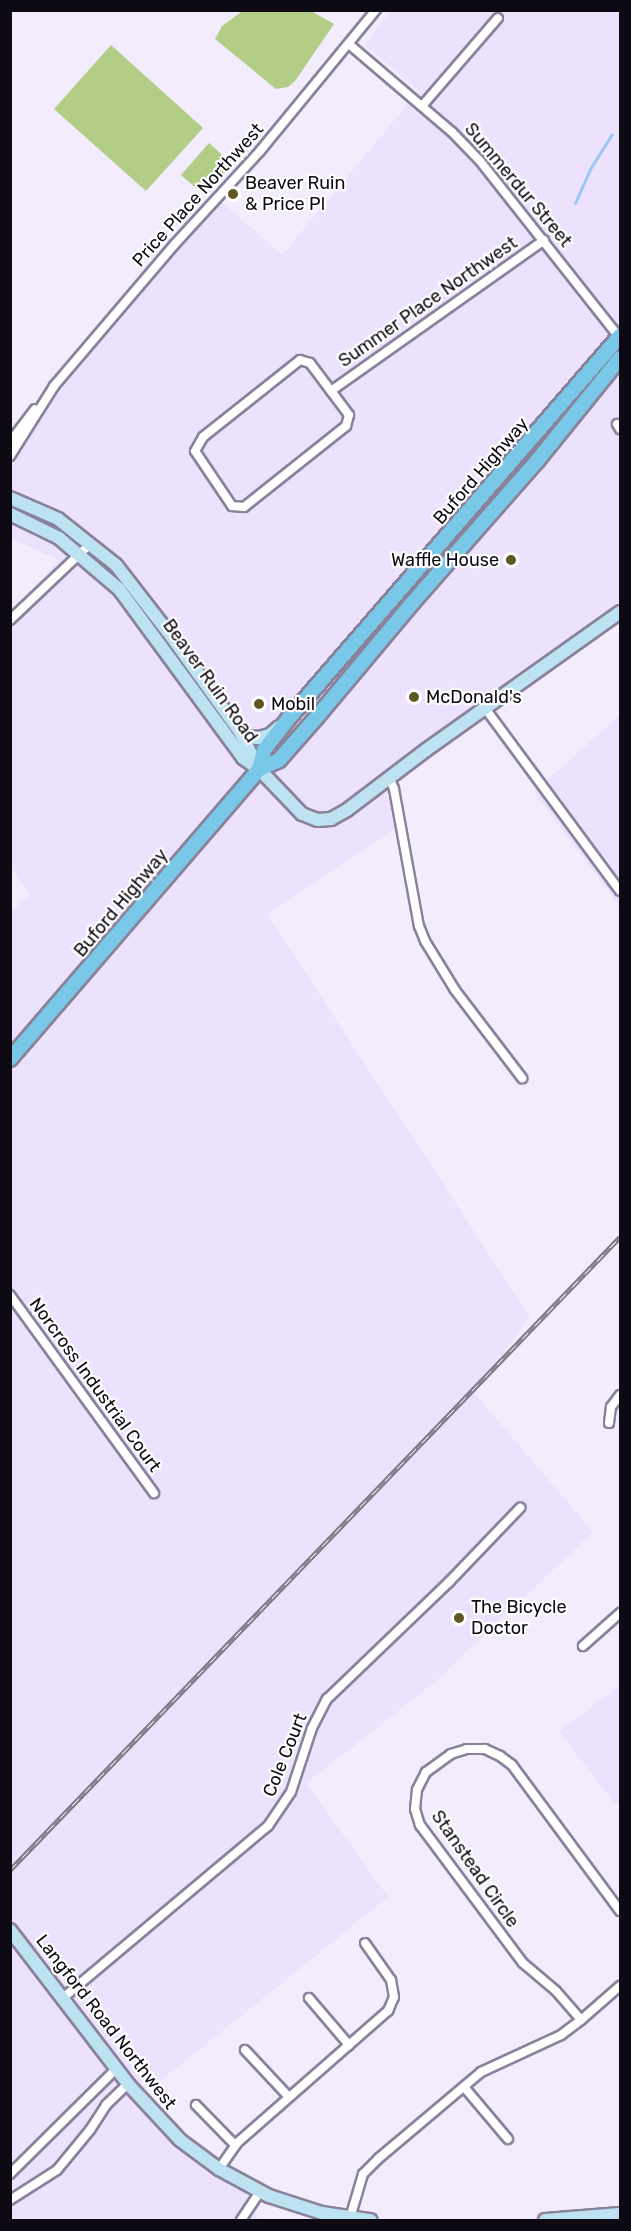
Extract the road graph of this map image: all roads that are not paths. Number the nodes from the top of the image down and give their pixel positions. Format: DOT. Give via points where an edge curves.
graph roads {
  1 [pos="376,10"];
  2 [pos="498,18"];
  3 [pos="350,45"];
  4 [pos="422,105"];
  5 [pos="544,240"];
  6 [pos="620,337"];
  7 [pos="621,358"];
  8 [pos="331,391"];
  9 [pos="45,401"];
  10 [pos="10,442"];
  11 [pos="10,456"];
  12 [pos="10,498"];
  13 [pos="10,514"];
  14 [pos="90,544"];
  15 [pos="80,555"];
  16 [pos="416,572"];
  17 [pos="429,584"];
  18 [pos="621,612"];
  19 [pos="10,620"];
  20 [pos="485,708"];
  21 [pos="288,719"];
  22 [pos="240,732"];
  23 [pos="259,769"];
  24 [pos="389,777"];
  25 [pos="621,891"];
  26 [pos="10,1059"];
  27 [pos="522,1078"];
  28 [pos="10,1295"];
  29 [pos="621,1395"];
  30 [pos="609,1423"];
  31 [pos="154,1493"];
  32 [pos="520,1508"];
  33 [pos="621,1612"];
  34 [pos="583,1646"];
  35 [pos="621,1911"];
  36 [pos="10,1930"];
  37 [pos="364,1943"];
  38 [pos="621,1986"];
  39 [pos="64,1997"];
  40 [pos="309,1998"];
  41 [pos="581,2020"];
  42 [pos="349,2045"];
  43 [pos="245,2050"];
  44 [pos="116,2069"];
  45 [pos="128,2084"];
  46 [pos="464,2087"];
  47 [pos="290,2097"];
  48 [pos="196,2105"];
  49 [pos="508,2139"];
  50 [pos="235,2145"];
  51 [pos="219,2169"];
  52 [pos="10,2174"];
  53 [pos="260,2192"];
  54 [pos="10,2200"];
  55 [pos="621,2214"];
  56 [pos="350,2218"];
  57 [pos="242,2220"];
  58 [pos="370,2220"];
  59 [pos="545,2220"];
  1 -- 3 [label="street, Price Place Northwest"];
  2 -- 4 [label="street"];
  3 -- 4 [label="street, Summerdur Street"];
  3 -- 9 [label="street, Price Place Northwest" via="174,245"];
  4 -- 5 [label="street, Summerdur Street" via="477,158"];
  5 -- 6 [label="street, Summerdur Street"];
  5 -- 8 [label="street, Summer Place Northwest"];
  6 -- 16 [label="main road, Buford Highway"];
  7 -- 17 [label="main road, Buford Highway" via="537,462"];
  8 -- 8 [label="street" via="310,363 300,360 203,437 195,451 232,506 244,507 346,426 349,415"];
  9 -- 10 [label="street, Price Place Northwest"];
  9 -- 11 [label="street, Price Place Northwest"];
  12 -- 14 [label="street, Beaver Ruin Road" via="44,511"];
  13 -- 15 [label="street, Beaver Ruin Road" via="58,538"];
  14 -- 15 [label="street"];
  14 -- 22 [label="street, Beaver Ruin Road" via="137,591"];
  15 -- 19 [label="street"];
  15 -- 23 [label="street, Beaver Ruin Road" via="119,590 243,758"];
  16 -- 17 [label="main road"];
  16 -- 21 [label="main road, Buford Highway"];
  17 -- 23 [label="main road, Buford Highway" via="279,760"];
  18 -- 20 [label="street"];
  20 -- 24 [label="street"];
  20 -- 25 [label="street"];
  21 -- 22 [label="street" via="270,735 247,737"];
  21 -- 23 [label="main road, Buford Highway" via="264,750"];
  22 -- 23 [label="street, Beaver Ruin Road"];
  23 -- 24 [label="street" via="302,814 318,820 340,814"];
  23 -- 26 [label="main road, Buford Highway"];
  24 -- 27 [label="street" via="425,941 454,990"];
  28 -- 31 [label="street, Norcross Industrial Court"];
  29 -- 30 [label="street" via="611,1407"];
  32 -- 39 [label="street, Cole Court" via="327,1699 312,1728 291,1792 268,1826"];
  33 -- 34 [label="street"];
  35 -- 41 [label="street, Stanstead Circle" via="512,1765 500,1756 485,1749 467,1749 451,1754 426,1772 417,1790 415,1809 420,1825 523,1963"];
  36 -- 39 [label="street, Langford Road Northwest"];
  37 -- 42 [label="street" via="391,1980 394,1997 388,2011"];
  38 -- 41 [label="street"];
  39 -- 44 [label="street, Langford Road Northwest"];
  40 -- 42 [label="street"];
  41 -- 46 [label="street" via="561,2035 481,2072"];
  42 -- 47 [label="street"];
  43 -- 47 [label="street"];
  44 -- 45 [label="street, Langford Road Northwest"];
  44 -- 52 [label="street"];
  45 -- 51 [label="street, Langford Road Northwest" via="180,2140"];
  45 -- 54 [label="street" via="106,2105 57,2170"];
  46 -- 49 [label="street"];
  46 -- 56 [label="street" via="363,2174"];
  47 -- 50 [label="street"];
  48 -- 50 [label="street"];
  50 -- 51 [label="street"];
  51 -- 53 [label="street, Langford Road Northwest"];
  53 -- 56 [label="street, Langford Road Northwest" via="300,2207"];
  53 -- 57 [label="street"];
  55 -- 59 [label="street"];
  56 -- 58 [label="street, Langford Road Northwest"];
}
